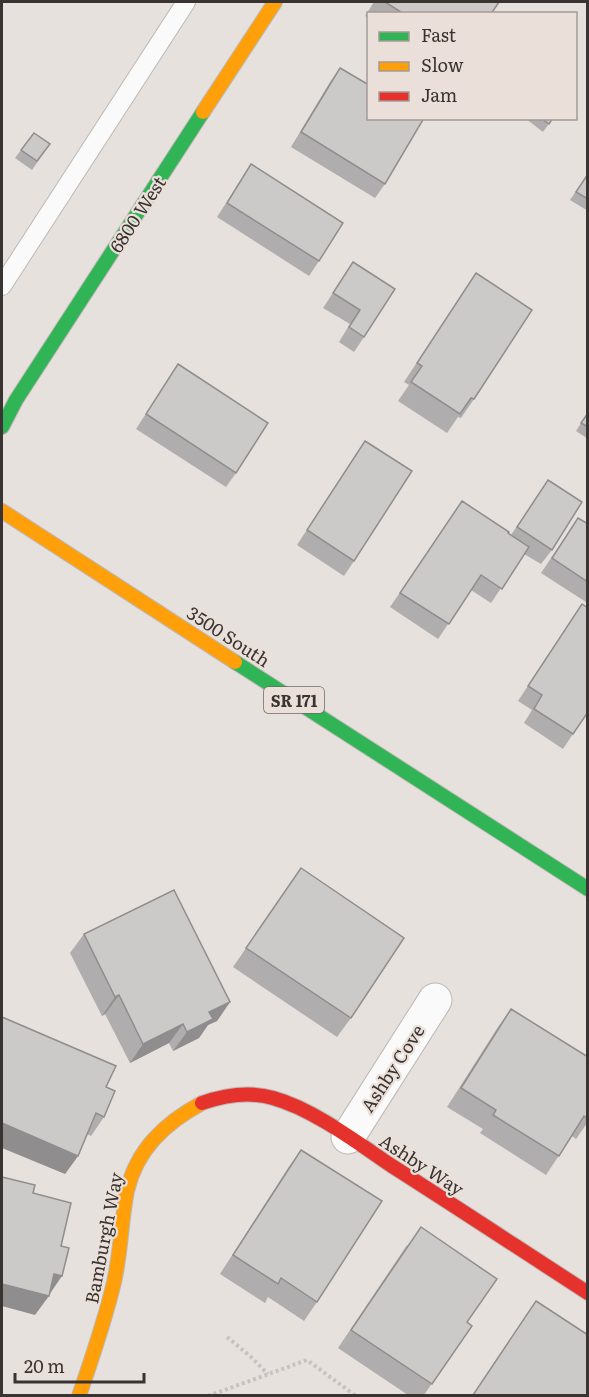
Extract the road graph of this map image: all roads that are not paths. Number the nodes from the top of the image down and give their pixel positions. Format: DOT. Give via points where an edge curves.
graph roads {
  1 [pos="186,2"];
  2 [pos="275,2"];
  3 [pos="2,286"];
  4 [pos="2,428"];
  5 [pos="2,511"];
  6 [pos="588,889"];
  7 [pos="435,1000"];
  8 [pos="227,1096"];
  9 [pos="348,1137"];
  10 [pos="588,1293"];
  11 [pos="79,1395"];
  1 -- 3 [label="lane"];
  2 -- 4 [label="street, 6800 West" via="16,400"];
  5 -- 6 [label="street, 3500 South / SR 171"];
  7 -- 9 [label="street, Ashby Cove"];
  8 -- 9 [label="street, Ashby Way" via="270,1097 310,1114"];
  8 -- 11 [label="street, Bamburgh Way" via="188,1110 144,1150 129,1187 106,1316"];
  9 -- 10 [label="street, Ashby Way"];
}
